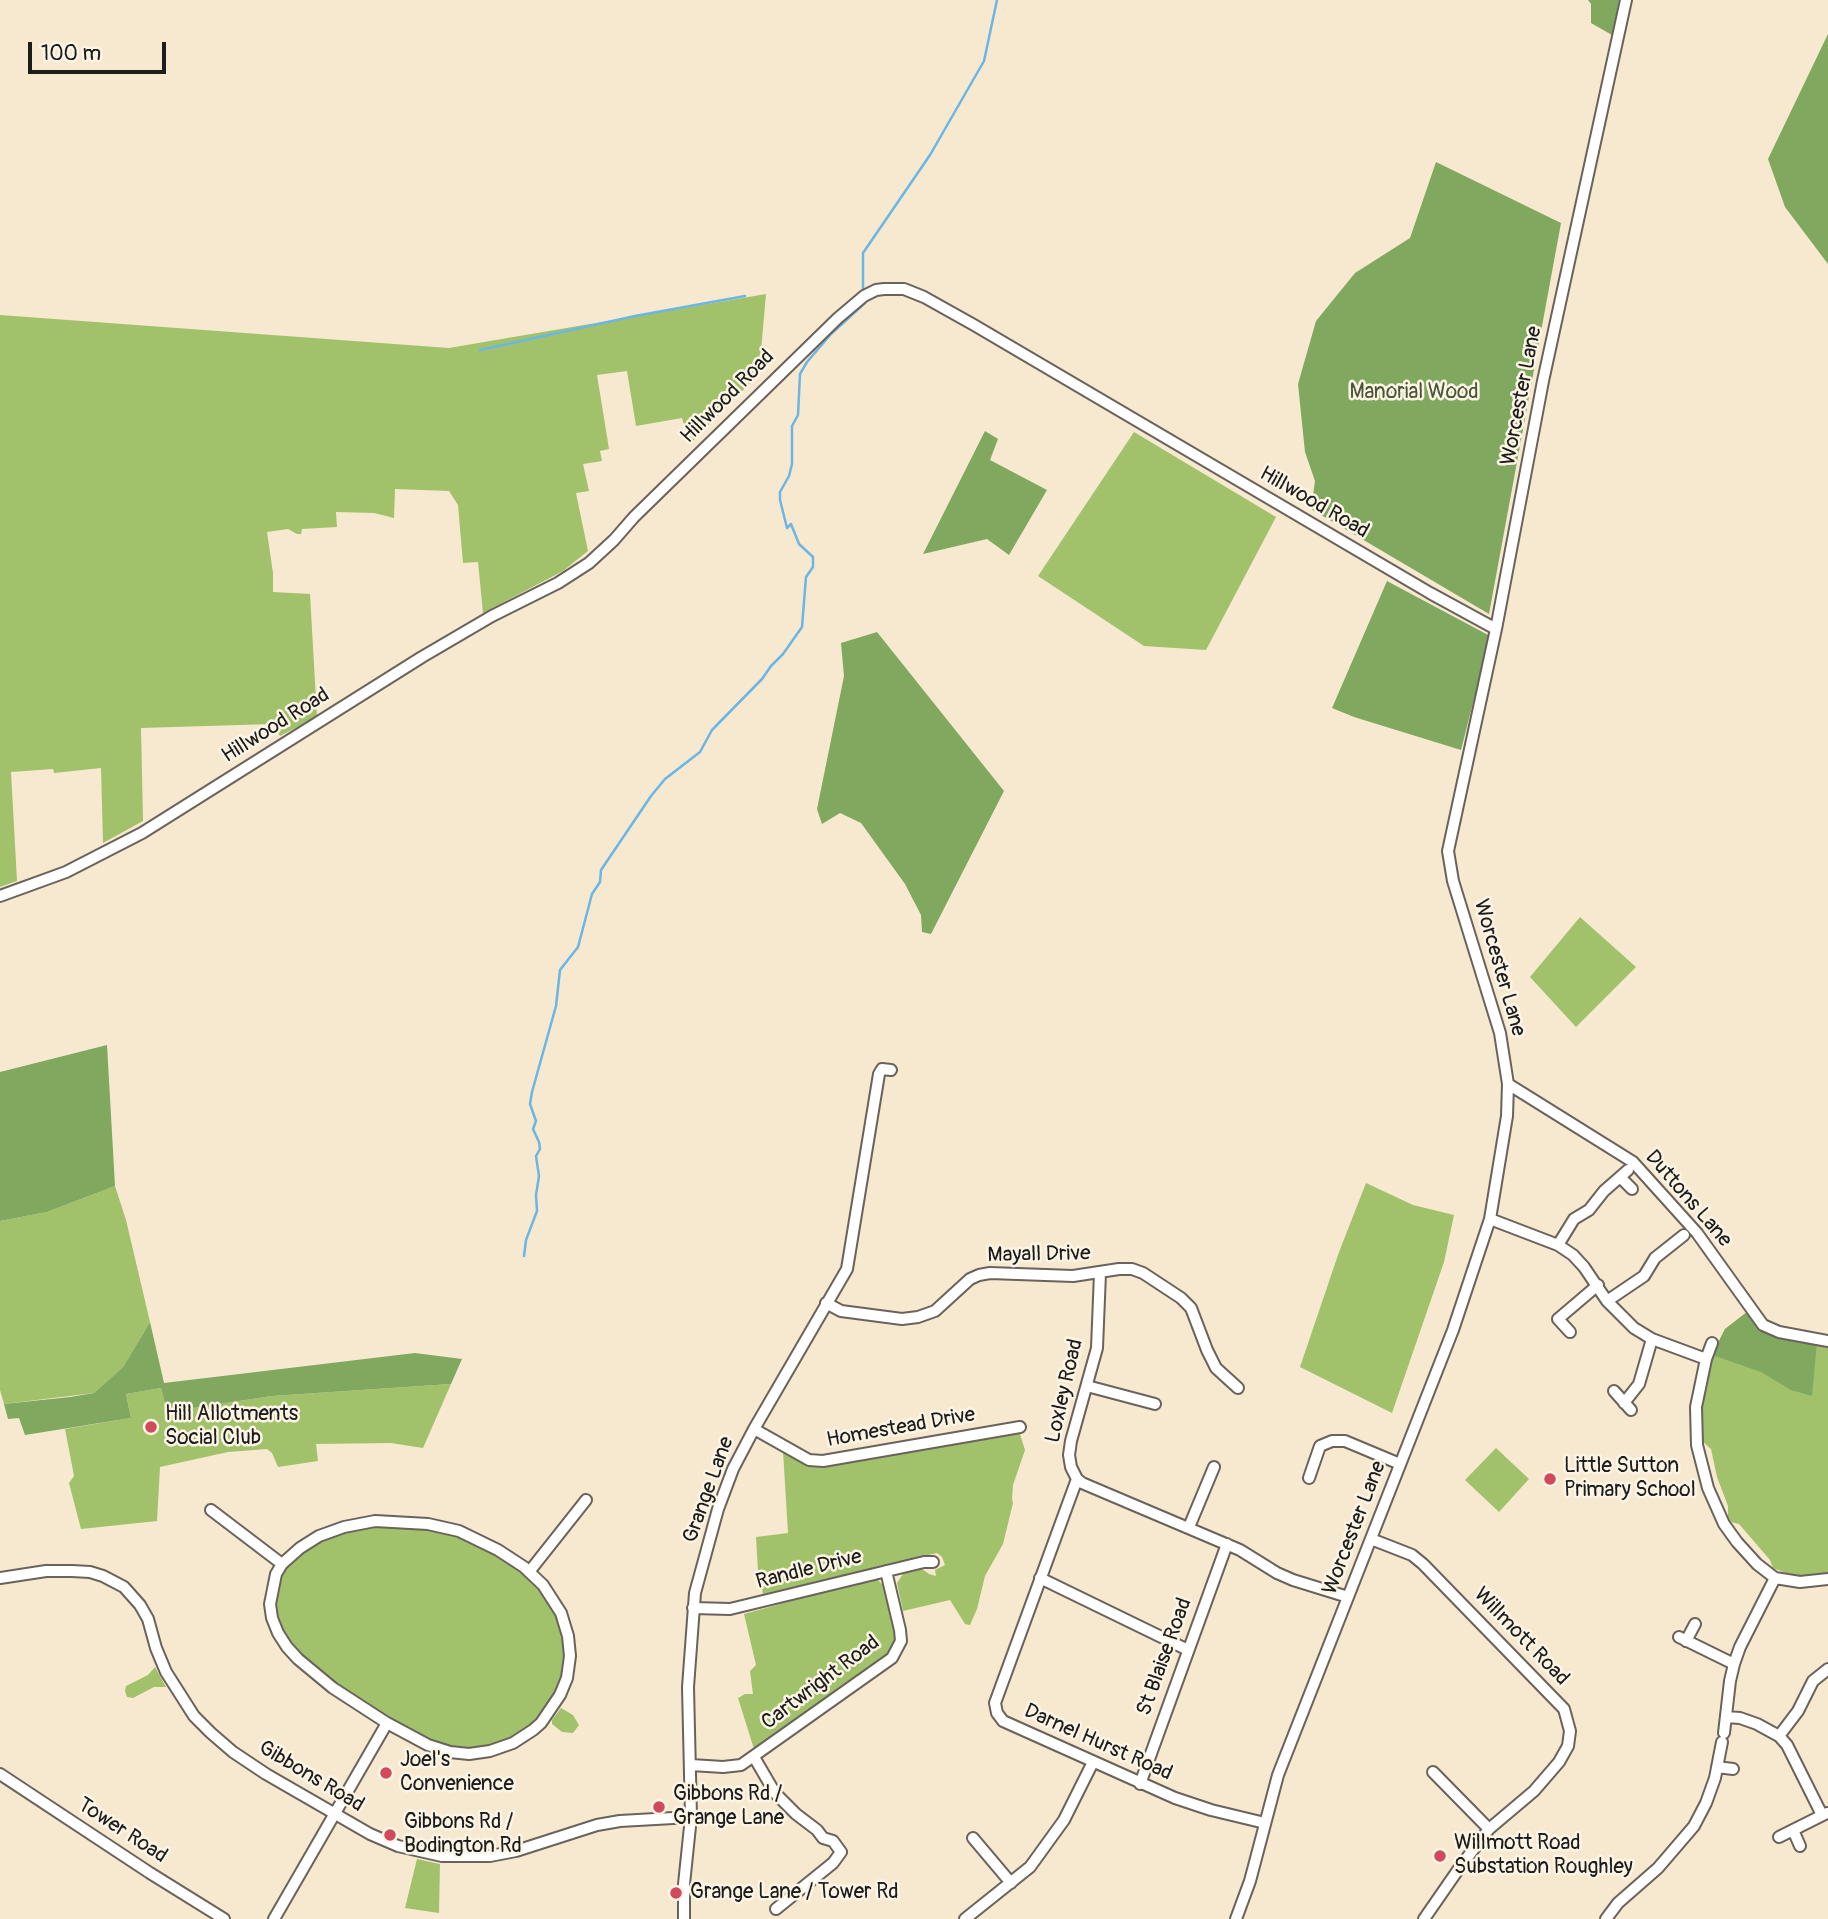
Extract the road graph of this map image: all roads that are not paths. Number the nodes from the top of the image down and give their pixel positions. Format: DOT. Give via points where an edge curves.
graph roads {
  1 [pos="1626,0"];
  2 [pos="1496,629"];
  3 [pos="0,895"];
  4 [pos="891,1070"];
  5 [pos="1508,1084"];
  6 [pos="1632,1189"];
  7 [pos="1490,1219"];
  8 [pos="1682,1242"];
  9 [pos="1558,1245"];
  10 [pos="1100,1273"];
  11 [pos="1598,1285"];
  12 [pos="1608,1301"];
  13 [pos="826,1303"];
  14 [pos="1570,1332"];
  15 [pos="1652,1339"];
  16 [pos="1828,1341"];
  17 [pos="1712,1343"];
  18 [pos="1225,1359"];
  19 [pos="1706,1359"];
  20 [pos="1216,1368"];
  21 [pos="1087,1386"];
  22 [pos="1238,1388"];
  23 [pos="1614,1391"];
  24 [pos="1154,1404"];
  25 [pos="1020,1427"];
  26 [pos="754,1429"];
  27 [pos="1400,1464"];
  28 [pos="1214,1467"];
  29 [pos="1196,1476"];
  30 [pos="1077,1479"];
  31 [pos="1208,1481"];
  32 [pos="1321,1482"];
  33 [pos="586,1500"];
  34 [pos="211,1510"];
  35 [pos="1189,1527"];
  36 [pos="1371,1539"];
  37 [pos="1227,1544"];
  38 [pos="933,1562"];
  39 [pos="282,1564"];
  40 [pos="886,1571"];
  41 [pos="529,1572"];
  42 [pos="0,1578"];
  43 [pos="1040,1578"];
  44 [pos="1775,1578"];
  45 [pos="1828,1579"];
  46 [pos="1349,1597"];
  47 [pos="693,1608"];
  48 [pos="1695,1624"];
  49 [pos="1188,1650"];
  50 [pos="1734,1664"];
  51 [pos="1828,1669"];
  52 [pos="1726,1717"];
  53 [pos="387,1723"];
  54 [pos="1779,1736"];
  55 [pos="754,1757"];
  56 [pos="1093,1762"];
  57 [pos="691,1765"];
  58 [pos="1717,1767"];
  59 [pos="1733,1769"];
  60 [pos="1433,1772"];
  61 [pos="0,1774"];
  62 [pos="1140,1784"];
  63 [pos="335,1814"];
  64 [pos="1825,1814"];
  65 [pos="691,1817"];
  66 [pos="1265,1823"];
  67 [pos="1489,1829"];
  68 [pos="1793,1830"];
  69 [pos="1779,1837"];
  70 [pos="973,1838"];
  71 [pos="1800,1846"];
  72 [pos="1011,1884"];
  73 [pos="776,1909"];
  74 [pos="223,1919"];
  75 [pos="274,1919"];
  76 [pos="684,1919"];
  77 [pos="965,1919"];
  78 [pos="1236,1919"];
  79 [pos="1424,1919"];
  80 [pos="1606,1919"];
  1 -- 2 [label="street, Worcester Lane"];
  2 -- 3 [label="street, Hillwood Road" via="924,297 904,289 876,290 808,346 589,563 422,657 142,833 66,872"];
  2 -- 5 [label="street, Worcester Lane" via="1448,851 1500,1033"];
  4 -- 13 [label="street, Grange Lane" via="882,1069 878,1074 846,1269"];
  5 -- 7 [label="street, Worcester Lane" via="1506,1126"];
  5 -- 16 [label="street, Duttons Lane" via="1633,1163 1697,1233 1763,1325"];
  6 -- 9 [label="street" via="1623,1173 1589,1210 1574,1219"];
  7 -- 9 [label="street"];
  7 -- 27 [label="street, Worcester Lane" via="1453,1330"];
  8 -- 12 [label="street" via="1655,1258 1644,1276"];
  9 -- 11 [label="street" via="1573,1255"];
  10 -- 13 [label="street, Mayall Drive" via="979,1275 935,1311 902,1319 841,1311"];
  10 -- 20 [label="street, Mayall Drive" via="1132,1269 1181,1298 1191,1308"];
  10 -- 21 [label="street, Loxley Road" via="1097,1348"];
  11 -- 12 [label="street"];
  11 -- 14 [label="street" via="1558,1319"];
  12 -- 15 [label="street"];
  13 -- 26 [label="street, Grange Lane"];
  15 -- 19 [label="street"];
  15 -- 23 [label="street" via="1627,1407"];
  17 -- 19 [label="street"];
  18 -- 20 [label="street"];
  19 -- 44 [label="street" via="1695,1427 1709,1488 1737,1542"];
  20 -- 22 [label="street, Mayall Drive"];
  21 -- 24 [label="street" via="1140,1405"];
  21 -- 30 [label="street, Loxley Road" via="1069,1455"];
  25 -- 26 [label="street, Homestead Drive" via="823,1461 808,1460"];
  26 -- 47 [label="street, Grange Lane" via="718,1509"];
  27 -- 32 [label="street" via="1345,1441 1332,1441 1320,1446 1305,1477"];
  27 -- 36 [label="street, Worcester Lane"];
  28 -- 31 [label="street"];
  29 -- 31 [label="street"];
  30 -- 35 [label="street"];
  30 -- 43 [label="street, Darnel Hurst Road"];
  31 -- 35 [label="street"];
  33 -- 41 [label="street"];
  34 -- 39 [label="street"];
  35 -- 37 [label="street"];
  36 -- 46 [label="street, Worcester Lane"];
  36 -- 67 [label="street, Willmott Road" via="1423,1564 1564,1709 1570,1731 1559,1762 1534,1791"];
  37 -- 46 [label="street" via="1276,1573"];
  37 -- 49 [label="street, St Blaise Road"];
  38 -- 40 [label="street, Randle Drive"];
  39 -- 41 [label="street" via="319,1536 361,1523 389,1521 459,1531"];
  39 -- 53 [label="street" via="270,1604 278,1633 299,1659 333,1688"];
  40 -- 47 [label="street, Randle Drive" via="730,1609"];
  40 -- 55 [label="street, Cartwright Road" via="901,1642 892,1658"];
  41 -- 53 [label="street" via="561,1613 570,1656 563,1688 541,1723 513,1743 469,1754 428,1745"];
  42 -- 63 [label="street, Gibbons Road" via="46,1571 90,1572 124,1587 144,1612 164,1669 194,1716 249,1764"];
  43 -- 49 [label="street"];
  43 -- 56 [label="street, Darnel Hurst Road" via="995,1703 997,1713 1003,1721"];
  44 -- 45 [label="street" via="1800,1582"];
  44 -- 50 [label="street"];
  46 -- 66 [label="street, Worcester Lane" via="1285,1756"];
  47 -- 57 [label="street, Grange Lane" via="688,1687"];
  48 -- 50 [label="street" via="1683,1639"];
  49 -- 62 [label="street, St Blaise Road"];
  50 -- 52 [label="street"];
  51 -- 54 [label="street" via="1813,1681"];
  52 -- 54 [label="street" via="1757,1724"];
  52 -- 58 [label="street"];
  53 -- 63 [label="street"];
  54 -- 64 [label="street"];
  55 -- 57 [label="street, Cartwright Road" via="723,1768"];
  55 -- 73 [label="street" via="775,1793 841,1852"];
  56 -- 62 [label="street, Darnel Hurst Road"];
  56 -- 72 [label="street" via="1047,1846"];
  57 -- 65 [label="street, Grange Lane"];
  58 -- 59 [label="street"];
  58 -- 80 [label="street" via="1695,1826"];
  60 -- 67 [label="street"];
  61 -- 74 [label="street, Tower Road"];
  62 -- 66 [label="street, Darnel Hurst Road" via="1211,1810"];
  63 -- 65 [label="street, Gibbons Road" via="398,1846 442,1856 475,1857 516,1851 597,1825"];
  63 -- 75 [label="street"];
  64 -- 68 [label="street"];
  65 -- 76 [label="street, Grange Lane"];
  66 -- 78 [label="street, Worcester Lane"];
  67 -- 79 [label="street, Willmott Road"];
  68 -- 69 [label="street"];
  68 -- 71 [label="street"];
  70 -- 72 [label="street"];
  72 -- 77 [label="street"];
}
